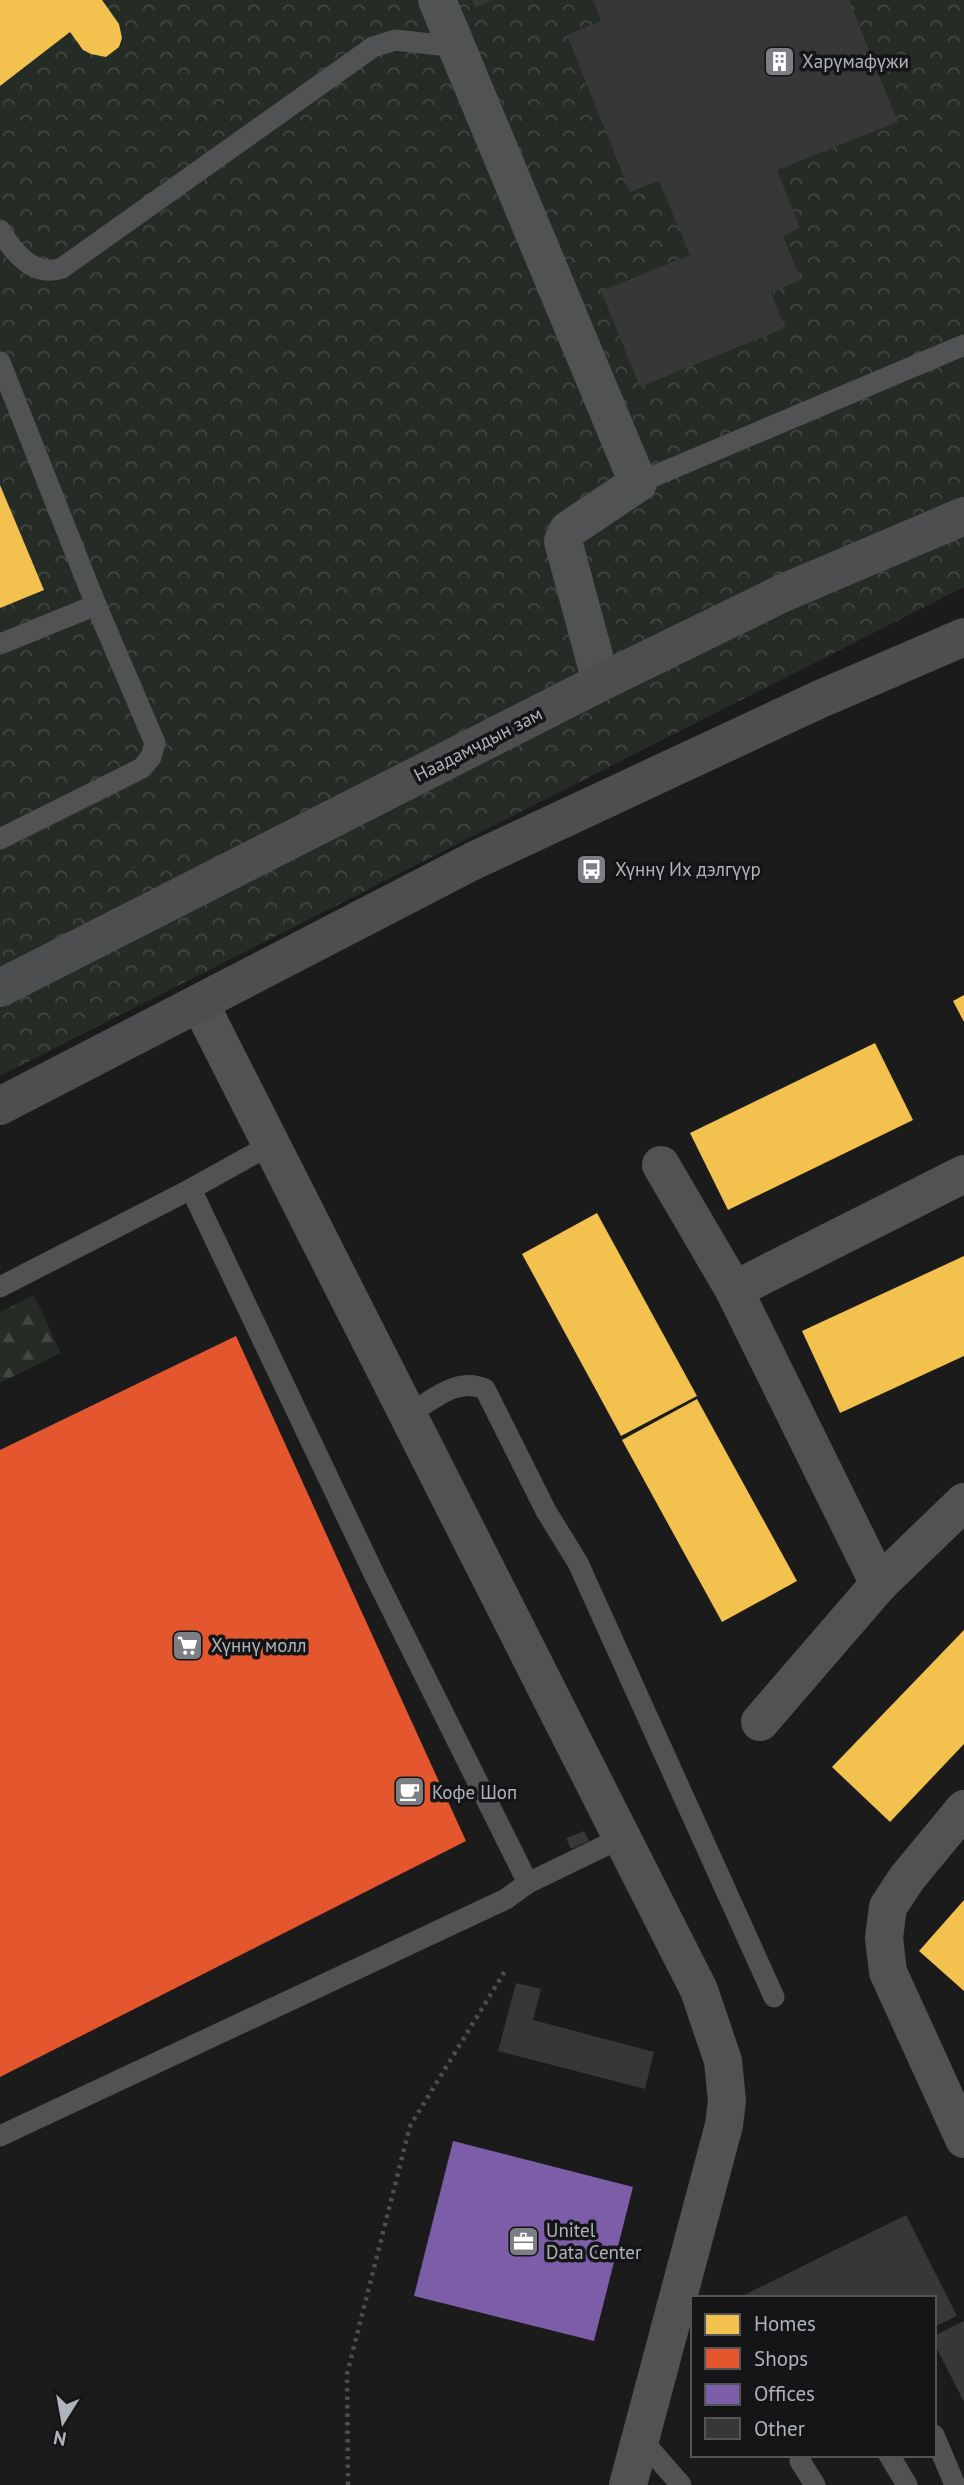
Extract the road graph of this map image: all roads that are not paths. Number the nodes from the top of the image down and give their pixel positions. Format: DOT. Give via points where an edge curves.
graph roads {
  1 [pos="437,0"];
  2 [pos="458,47"];
  3 [pos="0,230"];
  4 [pos="964,345"];
  5 [pos="0,362"];
  6 [pos="638,483"];
  7 [pos="964,516"];
  8 [pos="96,605"];
  9 [pos="964,637"];
  10 [pos="0,644"];
  11 [pos="601,682"];
  12 [pos="0,839"];
  13 [pos="0,988"];
  14 [pos="200,1004"];
  15 [pos="0,1105"];
  16 [pos="270,1145"];
  17 [pos="661,1166"];
  18 [pos="964,1174"];
  19 [pos="191,1189"];
  20 [pos="0,1287"];
  21 [pos="734,1290"];
  22 [pos="408,1415"];
  23 [pos="964,1502"];
  24 [pos="879,1584"];
  25 [pos="760,1722"];
  26 [pos="964,1809"];
  27 [pos="623,1837"];
  28 [pos="528,1883"];
  29 [pos="774,1997"];
  30 [pos="962,2126"];
  31 [pos="0,2136"];
  32 [pos="641,2439"];
  33 [pos="936,2440"];
  34 [pos="801,2457"];
  35 [pos="890,2457"];
  36 [pos="628,2485"];
  37 [pos="681,2485"];
  38 [pos="815,2485"];
  39 [pos="907,2485"];
  40 [pos="956,2485"];
  1 -- 2 [label="street"];
  2 -- 3 [label="lane" via="395,40 373,47 62,268 48,273 34,269"];
  2 -- 6 [label="street"];
  4 -- 6 [label="lane"];
  5 -- 8 [label="lane"];
  6 -- 11 [label="street" via="568,530 563,541"];
  7 -- 11 [label="highway, Наадамчдын зам" via="783,593"];
  8 -- 10 [label="lane"];
  8 -- 12 [label="lane" via="155,743 151,757 142,768"];
  9 -- 14 [label="highway" via="473,861"];
  11 -- 13 [label="highway, Наадамчдын зам"];
  14 -- 15 [label="highway"];
  14 -- 16 [label="street"];
  16 -- 19 [label="lane"];
  16 -- 22 [label="street"];
  17 -- 21 [label="street"];
  18 -- 21 [label="street"];
  19 -- 20 [label="lane"];
  19 -- 28 [label="lane" via="374,1574"];
  21 -- 24 [label="street"];
  22 -- 27 [label="street"];
  22 -- 29 [label="lane" via="460,1384 473,1383 485,1389 546,1511 578,1563"];
  23 -- 24 [label="street"];
  24 -- 25 [label="street"];
  26 -- 30 [label="street" via="888,1907 884,1938 888,1972"];
  27 -- 28 [label="lane"];
  27 -- 32 [label="street" via="711,2020 723,2061 727,2101 717,2157"];
  28 -- 31 [label="lane" via="506,1899"];
  32 -- 36 [label="street"];
  32 -- 37 [label="lane"];
  33 -- 40 [label="lane"];
  34 -- 38 [label="lane"];
  35 -- 39 [label="lane"];
}
